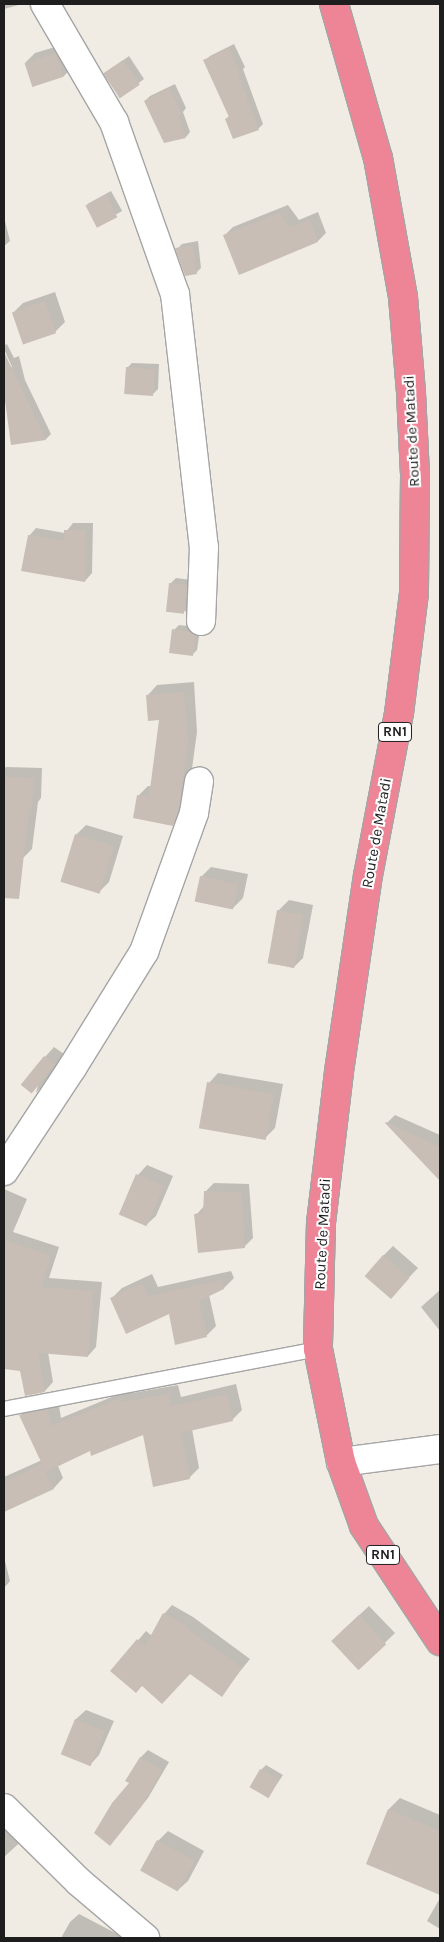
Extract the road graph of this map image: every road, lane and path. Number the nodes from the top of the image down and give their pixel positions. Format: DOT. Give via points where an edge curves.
graph roads {
  1 [pos="45,4"];
  2 [pos="334,4"];
  3 [pos="201,621"];
  4 [pos="199,782"];
  5 [pos="4,1171"];
  6 [pos="318,1350"];
  7 [pos="4,1409"];
  8 [pos="440,1450"];
  9 [pos="341,1462"];
  10 [pos="440,1641"];
  11 [pos="4,1808"];
  12 [pos="144,1938"];
  1 -- 3 [label="street" via="114,122 175,294 204,547"];
  2 -- 6 [label="highway, Route de Matadi / RN1" via="378,158 403,297 415,475 414,583 399,713 368,875 338,1072 321,1222"];
  4 -- 5 [label="street" via="194,813 144,952"];
  6 -- 7 [label="lane"];
  6 -- 9 [label="highway, Route de Matadi / RN1"];
  8 -- 9 [label="street"];
  9 -- 10 [label="highway, Route de Matadi / RN1" via="364,1526"];
  11 -- 12 [label="street" via="72,1876"];
}
